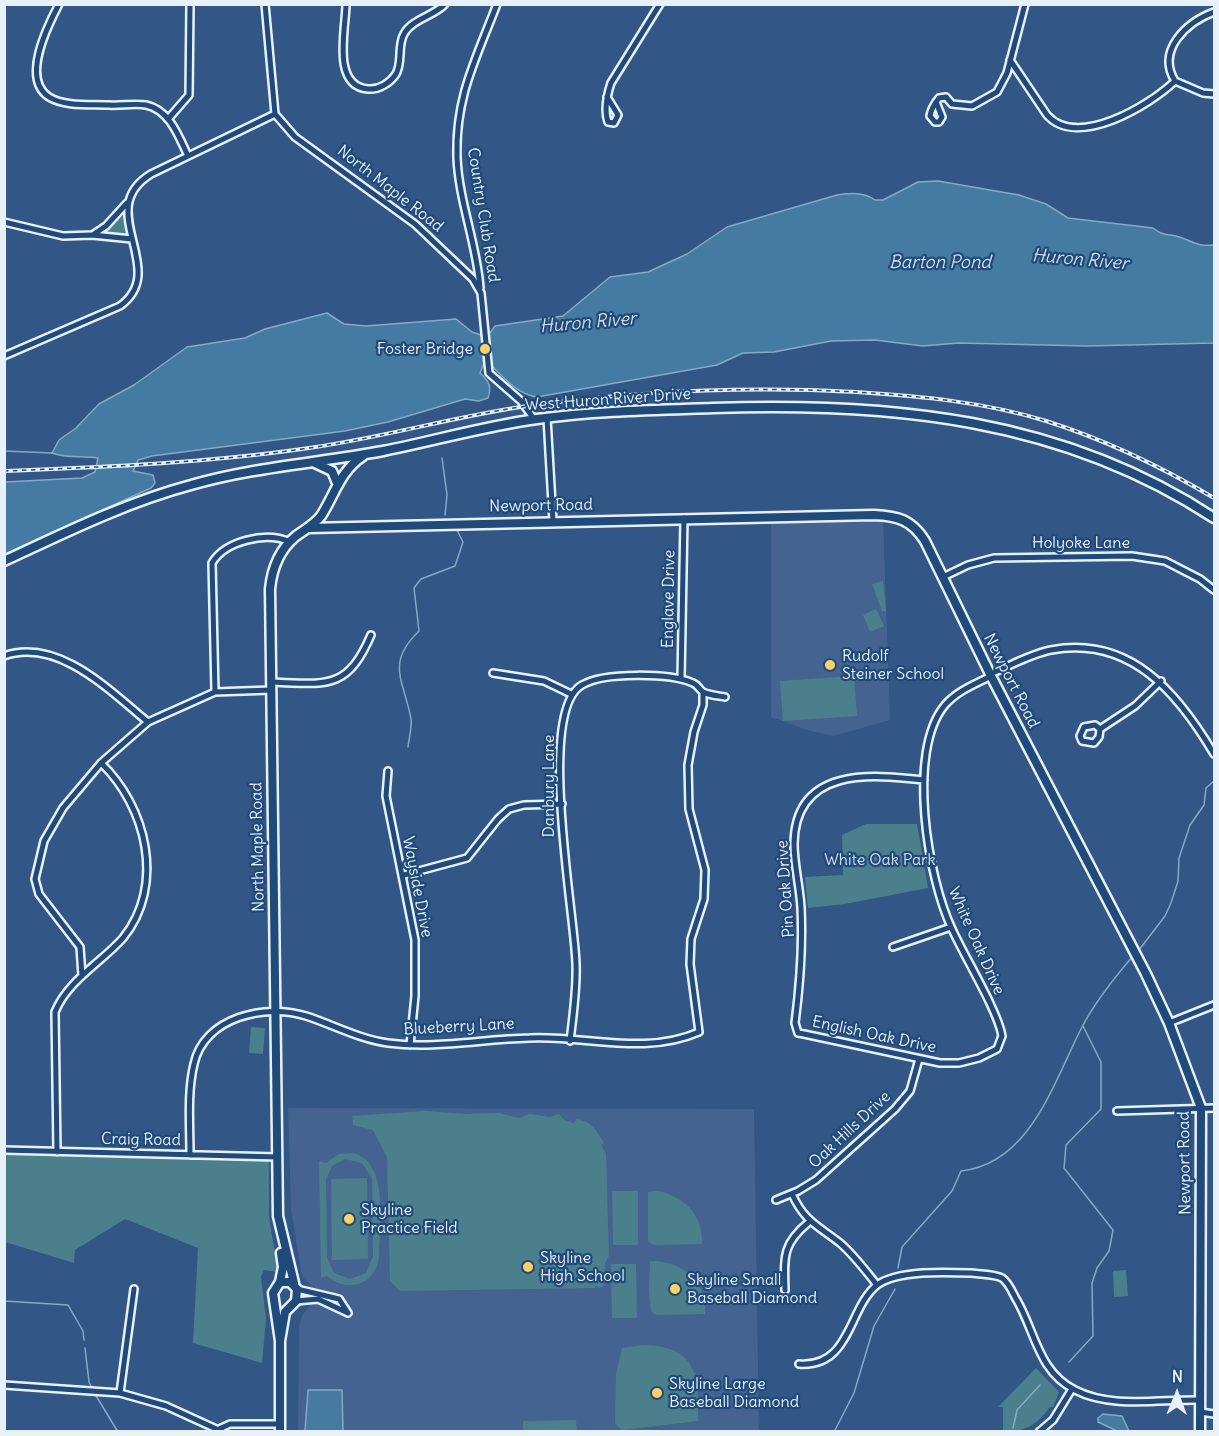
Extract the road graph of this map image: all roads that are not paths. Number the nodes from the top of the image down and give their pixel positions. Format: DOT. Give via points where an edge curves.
graph roads {
  1 [pos="59,4"];
  2 [pos="190,4"];
  3 [pos="265,4"];
  4 [pos="346,4"];
  5 [pos="445,4"];
  6 [pos="497,4"];
  7 [pos="660,4"];
  8 [pos="1025,4"];
  9 [pos="1215,12"];
  10 [pos="1010,60"];
  11 [pos="1175,81"];
  12 [pos="1215,94"];
  13 [pos="607,97"];
  14 [pos="936,102"];
  15 [pos="275,114"];
  16 [pos="169,118"];
  17 [pos="188,156"];
  18 [pos="127,203"];
  19 [pos="4,222"];
  20 [pos="92,235"];
  21 [pos="132,239"];
  22 [pos="481,293"];
  23 [pos="4,356"];
  24 [pos="547,418"];
  25 [pos="534,419"];
  26 [pos="365,454"];
  27 [pos="311,462"];
  28 [pos="338,483"];
  29 [pos="684,518"];
  30 [pos="1215,518"];
  31 [pos="553,521"];
  32 [pos="309,528"];
  33 [pos="290,542"];
  34 [pos="4,561"];
  35 [pos="943,577"];
  36 [pos="1215,590"];
  37 [pos="371,635"];
  38 [pos="4,656"];
  39 [pos="493,673"];
  40 [pos="991,675"];
  41 [pos="681,680"];
  42 [pos="1161,681"];
  43 [pos="271,686"];
  44 [pos="215,692"];
  45 [pos="703,692"];
  46 [pos="571,694"];
  47 [pos="725,697"];
  48 [pos="148,722"];
  49 [pos="1100,729"];
  50 [pos="1213,750"];
  51 [pos="101,763"];
  52 [pos="388,771"];
  53 [pos="924,780"];
  54 [pos="562,804"];
  55 [pos="404,875"];
  56 [pos="951,927"];
  57 [pos="893,947"];
  58 [pos="82,976"];
  59 [pos="1215,1005"];
  60 [pos="275,1012"];
  61 [pos="1169,1023"];
  62 [pos="795,1028"];
  63 [pos="1001,1030"];
  64 [pos="570,1041"];
  65 [pos="410,1045"];
  66 [pos="919,1059"];
  67 [pos="1201,1108"];
  68 [pos="1215,1108"];
  69 [pos="1117,1111"];
  70 [pos="4,1150"];
  71 [pos="57,1152"];
  72 [pos="190,1155"];
  73 [pos="278,1156"];
  74 [pos="792,1194"];
  75 [pos="776,1200"];
  76 [pos="808,1221"];
  77 [pos="281,1234"];
  78 [pos="280,1282"];
  79 [pos="296,1286"];
  80 [pos="877,1286"];
  81 [pos="134,1289"];
  82 [pos="785,1290"];
  83 [pos="275,1302"];
  84 [pos="292,1304"];
  85 [pos="280,1341"];
  86 [pos="799,1364"];
  87 [pos="4,1385"];
  88 [pos="1072,1389"];
  89 [pos="120,1393"];
  90 [pos="1201,1400"];
  91 [pos="1200,1412"];
  92 [pos="1215,1414"];
  93 [pos="280,1428"];
  94 [pos="221,1430"];
  95 [pos="1040,1431"];
  96 [pos="1200,1431"];
  1 -- 16 [label="street" via="37,60 35,76 42,90 50,98 78,104 147,105"];
  2 -- 16 [label="street" via="189,95"];
  3 -- 15 [label="street"];
  4 -- 5 [label="street" via="345,73 366,89 376,89 395,76 404,34"];
  6 -- 22 [label="street, Country Club Road" via="470,68 458,130 457,160"];
  7 -- 13 [label="street" via="621,65"];
  8 -- 10 [label="street"];
  9 -- 11 [label="street" via="1190,23 1173,45 1168,68"];
  10 -- 11 [label="street" via="1047,115 1066,128 1101,123 1149,102"];
  10 -- 14 [label="street" via="997,92 981,102 957,106 943,96"];
  11 -- 12 [label="street"];
  15 -- 17 [label="street"];
  15 -- 22 [label="street, North Maple Road" via="295,137 415,224 473,279"];
  16 -- 17 [label="street"];
  17 -- 18 [label="street" via="142,179"];
  18 -- 20 [label="street"];
  18 -- 21 [label="street"];
  19 -- 20 [label="street" via="63,236"];
  20 -- 21 [label="street"];
  21 -- 23 [label="street" via="139,275 130,298 120,306"];
  22 -- 25 [label="street" via="487,366 493,378 521,401"];
  24 -- 25 [label="street, West Huron River Drive"];
  24 -- 30 [label="street, West Huron River Drive" via="798,405 930,415 1018,432 1084,453 1144,479"];
  24 -- 31 [label="street"];
  25 -- 26 [label="street, West Huron River Drive"];
  26 -- 27 [label="street, West Huron River Drive"];
  26 -- 28 [label="street, North Maple Road"];
  27 -- 28 [label="street" via="332,471"];
  27 -- 34 [label="street, West Huron River Drive" via="226,477 159,495"];
  28 -- 32 [label="street, North Maple Road" via="326,508"];
  29 -- 31 [label="street, Newport Road"];
  29 -- 35 [label="street, Newport Road" via="898,517 919,531"];
  29 -- 41 [label="street, Englave Drive"];
  31 -- 32 [label="street, Newport Road"];
  32 -- 33 [label="street, North Maple Road"];
  33 -- 43 [label="street, North Maple Road" via="271,575"];
  33 -- 44 [label="street" via="270,537 228,546 212,563"];
  35 -- 36 [label="street, Holyoke Lane" via="994,558 1132,556 1166,561"];
  35 -- 40 [label="street, Newport Road"];
  37 -- 43 [label="street" via="360,660 345,675 321,683"];
  38 -- 48 [label="street" via="32,652 72,665"];
  39 -- 46 [label="street" via="544,681"];
  40 -- 42 [label="street, White Oak Drive" via="1036,654 1081,649 1126,659"];
  40 -- 53 [label="street, White Oak Drive" via="945,705 932,726"];
  40 -- 61 [label="street, Newport Road"];
  41 -- 45 [label="street" via="697,684"];
  41 -- 46 [label="street" via="617,676 582,685"];
  42 -- 49 [label="street" via="1135,706"];
  42 -- 50 [label="street"];
  43 -- 44 [label="street"];
  43 -- 60 [label="street, North Maple Road"];
  44 -- 48 [label="street"];
  45 -- 47 [label="street"];
  45 -- 64 [label="street, Blueberry Lane" via="688,765 688,809 705,870 704,899 691,939 690,964 699,1032 640,1044"];
  46 -- 54 [label="street, Danbury Lane" via="562,722"];
  48 -- 51 [label="street"];
  51 -- 58 [label="street" via="63,808 44,841 35,879 39,894 80,947"];
  51 -- 58 [label="street" via="134,805 146,858 146,883 137,914 124,936"];
  52 -- 55 [label="street, Wayside Drive" via="386,796"];
  53 -- 56 [label="street, White Oak Drive" via="930,854"];
  53 -- 62 [label="street, Pin Oak Drive" via="870,775 844,778 818,791 800,816 794,847 803,945"];
  54 -- 55 [label="street" via="524,805 510,810 467,858"];
  54 -- 64 [label="street, Danbury Lane" via="565,873 577,966"];
  55 -- 65 [label="street, Wayside Drive" via="416,965"];
  56 -- 57 [label="street"];
  56 -- 63 [label="street, White Oak Drive"];
  58 -- 71 [label="street" via="61,997 55,1012"];
  59 -- 61 [label="street"];
  60 -- 65 [label="street, Blueberry Lane" via="306,1016 363,1037"];
  60 -- 72 [label="street, Blueberry Lane" via="232,1019 216,1030 194,1061"];
  60 -- 73 [label="street, North Maple Road"];
  61 -- 67 [label="street, Newport Road"];
  62 -- 66 [label="street, English Oak Drive" via="804,1034"];
  63 -- 66 [label="street, English Oak Drive" via="997,1049 979,1058 959,1063"];
  64 -- 65 [label="street, Blueberry Lane" via="531,1037"];
  66 -- 74 [label="street, Oak Hills Drive" via="910,1091 895,1109 831,1168"];
  67 -- 68 [label="street"];
  67 -- 69 [label="street"];
  67 -- 90 [label="street, Newport Road"];
  70 -- 71 [label="street, Craig Road"];
  71 -- 72 [label="street, Craig Road"];
  72 -- 73 [label="street, Craig Road"];
  73 -- 77 [label="street, North Maple Road"];
  74 -- 75 [label="street, Oak Hills Drive"];
  74 -- 76 [label="street"];
  76 -- 80 [label="street" via="855,1257"];
  76 -- 82 [label="street" via="785,1249"];
  77 -- 78 [label="street, North Maple Road"];
  77 -- 79 [label="street, North Maple Road"];
  78 -- 79 [label="street"];
  78 -- 83 [label="street, North Maple Road" via="274,1289"];
  79 -- 84 [label="street, North Maple Road"];
  79 -- 84 [label="street" via="339,1299 348,1313 318,1299"];
  80 -- 86 [label="street" via="862,1305 843,1343 817,1362"];
  80 -- 88 [label="street" via="909,1274 971,1273 1002,1278 1022,1308 1043,1361"];
  81 -- 89 [label="street"];
  83 -- 84 [label="street"];
  83 -- 85 [label="street"];
  84 -- 85 [label="street" via="285,1312"];
  85 -- 93 [label="street"];
  87 -- 89 [label="street"];
  88 -- 90 [label="street" via="1106,1399"];
  88 -- 95 [label="street" via="1053,1420"];
  89 -- 94 [label="street" via="166,1406"];
  90 -- 91 [label="street, Newport Road"];
  91 -- 92 [label="street"];
  91 -- 96 [label="street, Newport Road"];
  93 -- 94 [label="street" via="230,1424"];
}
